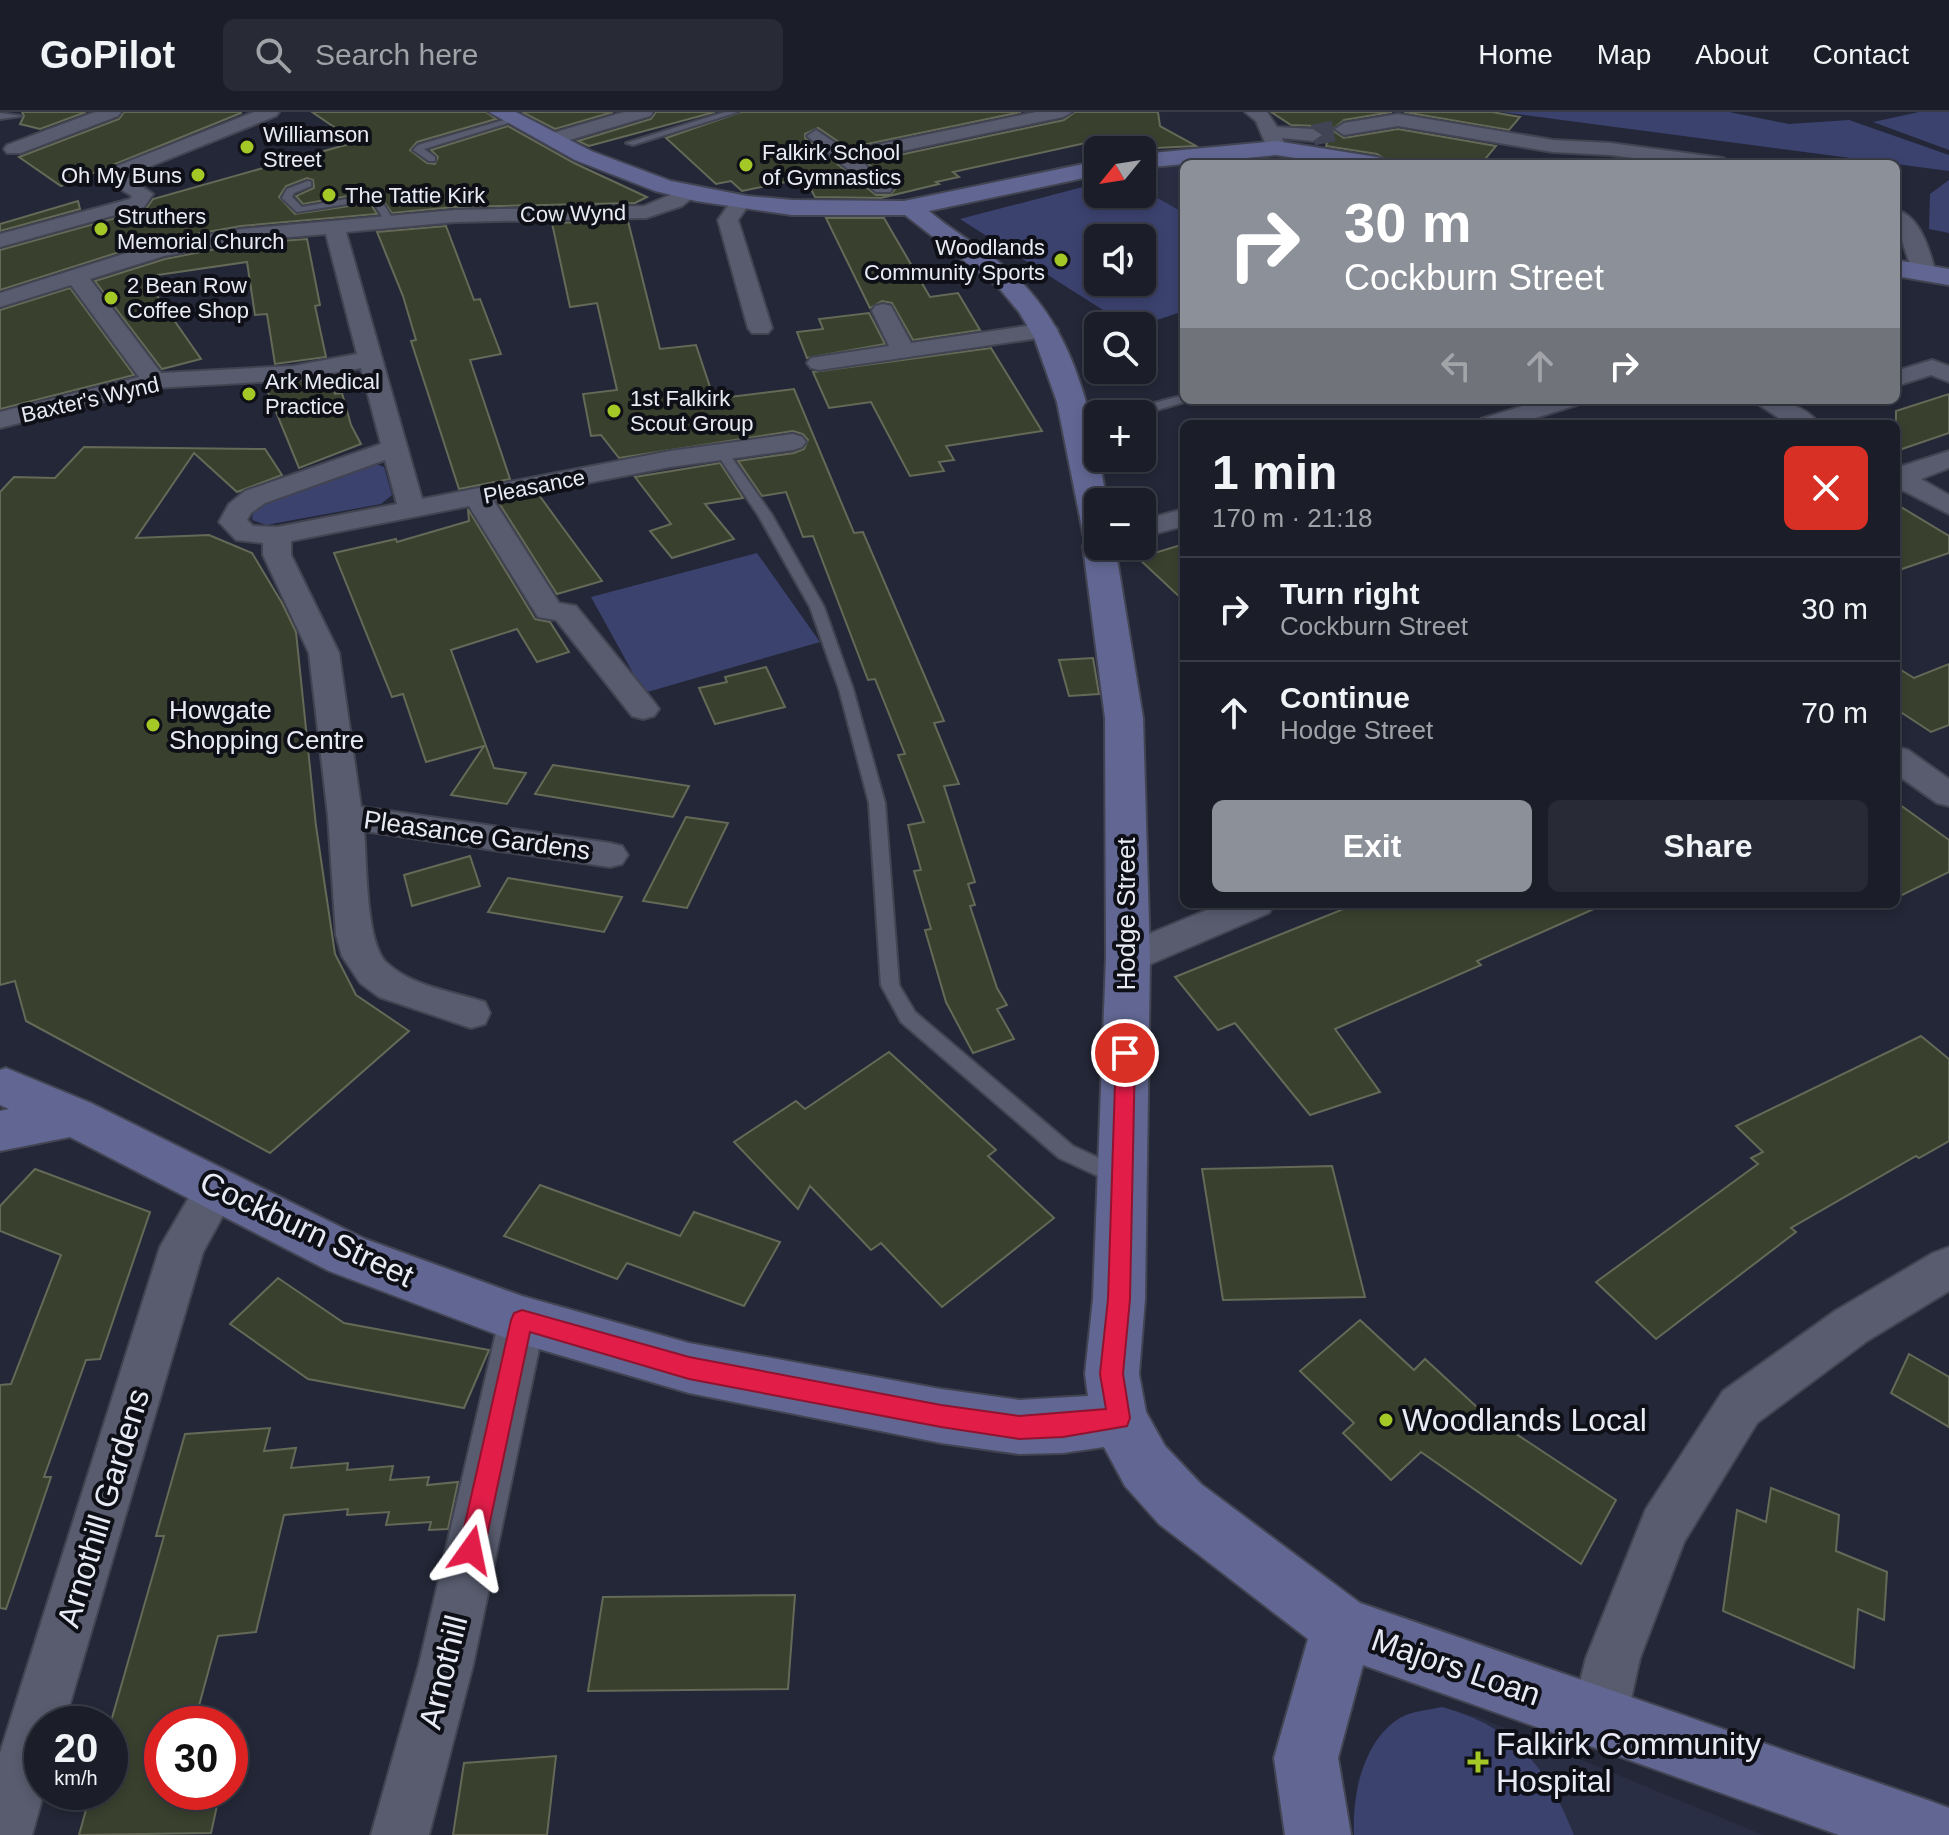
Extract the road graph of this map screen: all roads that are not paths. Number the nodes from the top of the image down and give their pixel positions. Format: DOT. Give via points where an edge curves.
graph roads {
  1 [pos="112,112"];
  2 [pos="270,112"];
  3 [pos="644,112"];
  4 [pos="734,112"];
  5 [pos="1063,112"];
  6 [pos="1254,112"];
  7 [pos="0,116"];
  8 [pos="17,116"];
  9 [pos="507,116"];
  10 [pos="1344,129"];
  11 [pos="1313,135"];
  12 [pos="816,136"];
  13 [pos="553,139"];
  14 [pos="1274,140"];
  15 [pos="630,143"];
  16 [pos="7,152"];
  17 [pos="845,157"];
  18 [pos="432,159"];
  19 [pos="1156,159"];
  20 [pos="1359,160"];
  21 [pos="1693,160"];
  22 [pos="1084,171"];
  23 [pos="308,184"];
  24 [pos="883,188"];
  25 [pos="687,194"];
  26 [pos="739,204"];
  27 [pos="911,208"];
  28 [pos="1900,220"];
  29 [pos="389,221"];
  30 [pos="58,225"];
  31 [pos="334,226"];
  32 [pos="0,241"];
  33 [pos="1900,269"];
  34 [pos="87,272"];
  35 [pos="1937,275"];
  36 [pos="1,299"];
  37 [pos="883,311"];
  38 [pos="760,328"];
  39 [pos="1046,330"];
  40 [pos="903,351"];
  41 [pos="370,359"];
  42 [pos="819,363"];
  43 [pos="1949,375"];
  44 [pos="1900,378"];
  45 [pos="154,381"];
  46 [pos="1180,400"];
  47 [pos="1555,404"];
  48 [pos="1771,404"];
  49 [pos="1072,408"];
  50 [pos="0,420"];
  51 [pos="1503,420"];
  52 [pos="1799,420"];
  53 [pos="793,442"];
  54 [pos="395,448"];
  55 [pos="721,451"];
  56 [pos="1949,459"];
  57 [pos="1900,476"];
  58 [pos="1900,478"];
  59 [pos="1088,488"];
  60 [pos="478,498"];
  61 [pos="1949,506"];
  62 [pos="412,510"];
  63 [pos="1180,518"];
  64 [pos="1156,525"];
  65 [pos="277,535"];
  66 [pos="1101,560"];
  67 [pos="643,709"];
  68 [pos="1900,761"];
  69 [pos="1949,795"];
  70 [pos="345,816"];
  71 [pos="610,855"];
  72 [pos="1247,908"];
  73 [pos="1128,958"];
  74 [pos="471,1013"];
  75 [pos="2,1093"];
  76 [pos="1122,1178"];
  77 [pos="217,1188"];
  78 [pos="1949,1267"];
  79 [pos="522,1320"];
  80 [pos="1091,1422"];
  81 [pos="1342,1627"];
  82 [pos="1599,1717"];
  83 [pos="3,1835"];
  84 [pos="400,1835"];
  85 [pos="1318,1835"];
  86 [pos="1933,1835"];
  1 -- 16 [label="street"];
  2 -- 30 [label="street" via="111,175 143,194 137,203"];
  3 -- 13 [label="street"];
  4 -- 15 [label="lane"];
  5 -- 17 [label="street"];
  6 -- 14 [label="street" via="1264,118"];
  7 -- 8 [label="lane"];
  9 -- 13 [label="main road"];
  9 -- 18 [label="lane" via="418,150"];
  10 -- 21 [label="street" via="1410,121 1553,146"];
  11 -- 14 [label="street"];
  12 -- 17 [label="street"];
  13 -- 25 [label="main road" via="606,166"];
  14 -- 19 [label="main road"];
  14 -- 20 [label="main road"];
  17 -- 24 [label="street"];
  22 -- 27 [label="main road"];
  23 -- 29 [label="lane" via="290,191 287,198 300,210 375,197"];
  25 -- 26 [label="main road"];
  25 -- 29 [label="street, Cow Wynd" via="646,212"];
  26 -- 27 [label="main road"];
  26 -- 38 [label="street" via="728,220"];
  27 -- 39 [label="main road" via="1009,284"];
  28 -- 35 [label="street"];
  29 -- 31 [label="street, Cow Wynd"];
  30 -- 32 [label="street"];
  30 -- 34 [label="street"];
  31 -- 34 [label="street, Cow Wynd" via="205,241"];
  31 -- 41 [label="street"];
  33 -- 35 [label="main road"];
  34 -- 36 [label="street, Cow Wynd"];
  34 -- 45 [label="street"];
  37 -- 40 [label="street"];
  39 -- 40 [label="street"];
  39 -- 49 [label="main road"];
  40 -- 42 [label="street"];
  41 -- 45 [label="street, Baxter's Wynd" via="293,373"];
  41 -- 54 [label="street"];
  43 -- 44 [label="street" via="1932,367"];
  45 -- 50 [label="street, Baxter's Wynd"];
  46 -- 49 [label="lane" via="1143,410"];
  47 -- 51 [label="street"];
  48 -- 52 [label="street"];
  49 -- 59 [label="main road"];
  53 -- 55 [label="street, Pleasance"];
  54 -- 62 [label="street"];
  54 -- 65 [label="street" via="255,497 235,514 233,522 246,534"];
  55 -- 60 [label="street, Pleasance"];
  55 -- 76 [label="lane" via="817,607 846,689 877,803 890,985 908,1017 1066,1152"];
  56 -- 57 [label="street"];
  58 -- 61 [label="street"];
  60 -- 62 [label="street, Pleasance"];
  60 -- 67 [label="street" via="549,611 565,612"];
  62 -- 65 [label="street, Pleasance"];
  63 -- 64 [label="street"];
  65 -- 70 [label="street, Pleasance Gardens" via="277,555 324,653"];
  66 -- 73 [label="main road, Hodge Street" via="1124,718"];
  68 -- 69 [label="street"];
  70 -- 71 [label="street, Pleasance Gardens"];
  70 -- 74 [label="street, Pleasance Gardens" via="361,956 393,987"];
  72 -- 73 [label="street"];
  73 -- 76 [label="main road, Hodge Street"];
  75 -- 77 [label="main road, Cockburn Street" via="74,1117"];
  76 -- 80 [label="main road, Hodge Street" via="1112,1374"];
  77 -- 79 [label="main road, Cockburn Street" via="347,1255"];
  77 -- 83 [label="street, Arnothill Gardens" via="182,1247"];
  78 -- 82 [label="street" via="1851,1326 1740,1407 1664,1527 1613,1658"];
  79 -- 80 [label="main road, Cockburn Street" via="689,1368 941,1416 1019,1427"];
  79 -- 84 [label="street, Arnothill" via="446,1665"];
  80 -- 81 [label="main road, Majors Loan" via="1145,1466 1180,1504"];
  81 -- 82 [label="main road, Majors Loan"];
  81 -- 85 [label="main road" via="1306,1758"];
  82 -- 86 [label="main road, Majors Loan"];
}
